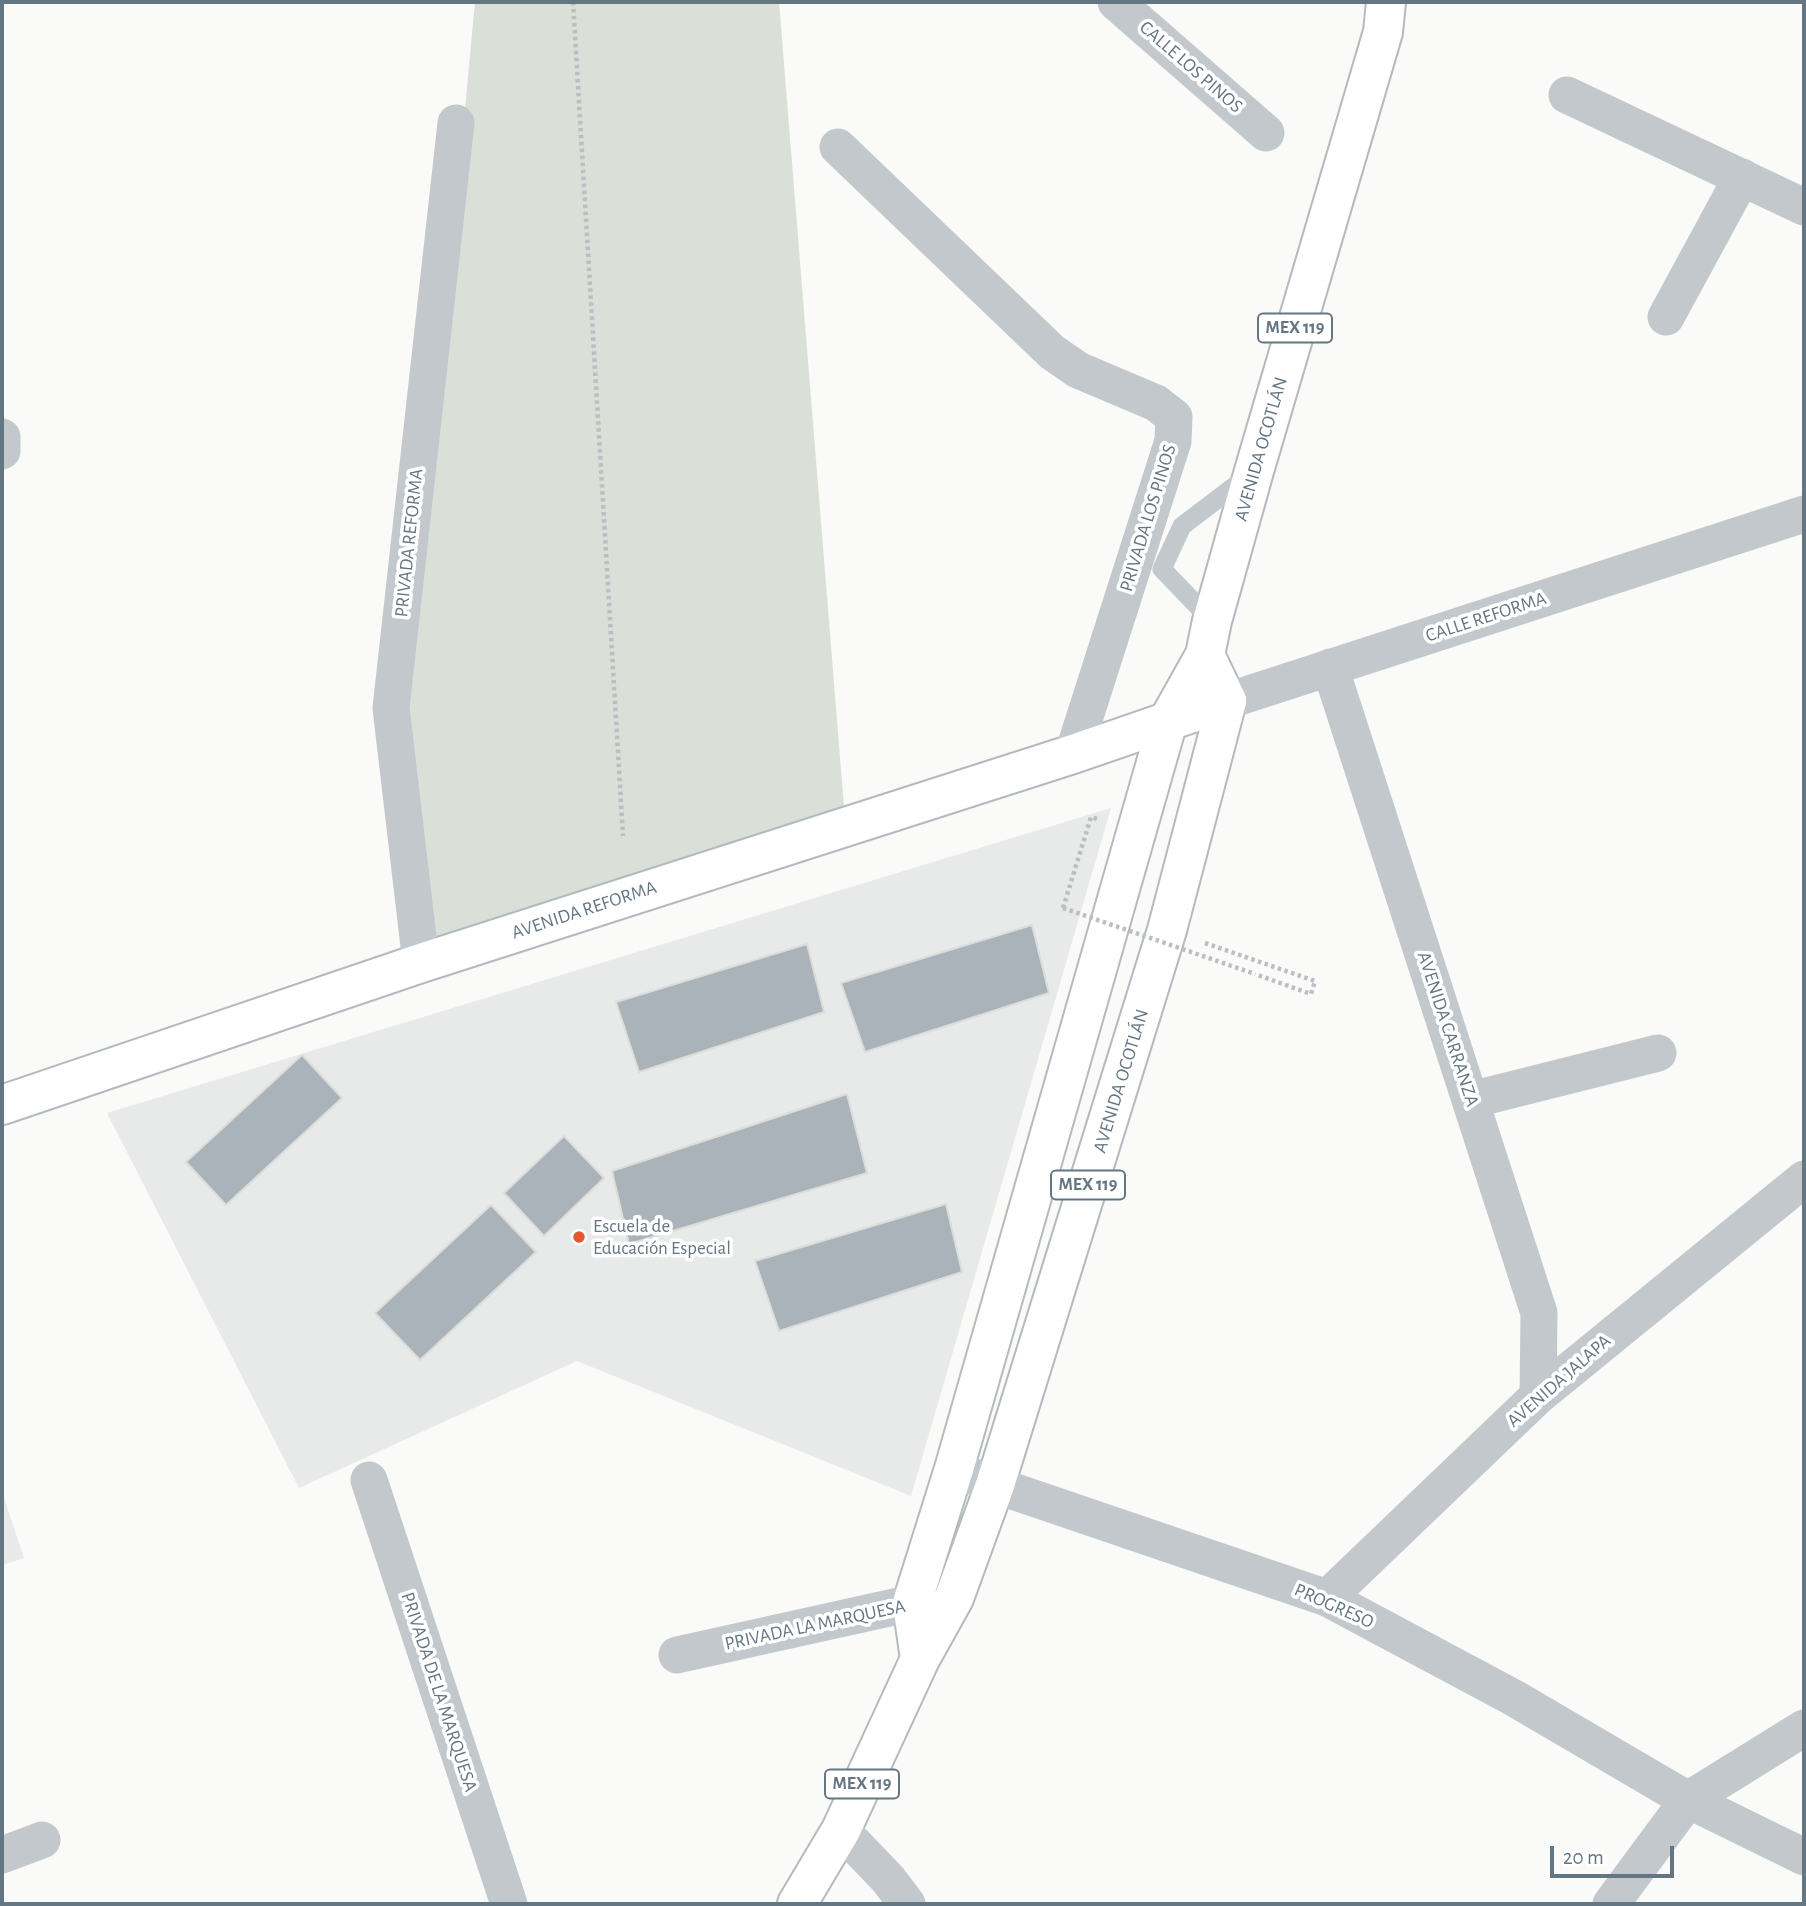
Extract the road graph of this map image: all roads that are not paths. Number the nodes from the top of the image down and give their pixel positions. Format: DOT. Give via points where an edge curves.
graph roads {
  1 [pos="1116,2"];
  2 [pos="1386,2"];
  3 [pos="1567,95"];
  4 [pos="456,123"];
  5 [pos="1266,133"];
  6 [pos="838,147"];
  7 [pos="1742,177"];
  8 [pos="1804,207"];
  9 [pos="1666,317"];
  10 [pos="2,437"];
  11 [pos="2,451"];
  12 [pos="1254,471"];
  13 [pos="1804,514"];
  14 [pos="1209,638"];
  15 [pos="1330,667"];
  16 [pos="1227,701"];
  17 [pos="1168,721"];
  18 [pos="1073,754"];
  19 [pos="421,962"];
  20 [pos="1658,1053"];
  21 [pos="1471,1100"];
  22 [pos="2,1105"];
  23 [pos="1802,1185"];
  24 [pos="1538,1396"];
  25 [pos="954,1469"];
  26 [pos="369,1480"];
  27 [pos="995,1485"];
  28 [pos="954,1598"];
  29 [pos="1327,1598"];
  30 [pos="912,1603"];
  31 [pos="677,1655"];
  32 [pos="920,1659"];
  33 [pos="1804,1728"];
  34 [pos="1688,1800"];
  35 [pos="841,1830"];
  36 [pos="42,1840"];
  37 [pos="2,1855"];
  38 [pos="1804,1857"];
  39 [pos="509,1904"];
  40 [pos="797,1904"];
  41 [pos="907,1904"];
  42 [pos="1611,1904"];
  1 -- 5 [label="street, CALLE LOS PINOS"];
  2 -- 12 [label="main road, AVENIDA OCOTLÁN / MEX 119" via="1383,32"];
  3 -- 7 [label="street"];
  4 -- 19 [label="street, PRIVADA REFORMA" via="391,709"];
  6 -- 18 [label="street, PRIVADA LOS PINOS" via="1052,352 1078,370 1156,403 1174,417 1173,441"];
  7 -- 8 [label="street"];
  7 -- 9 [label="street"];
  10 -- 11 [label="street"];
  12 -- 14 [label="main road, AVENIDA OCOTLÁN / MEX 119"];
  12 -- 14 [label="lane" via="1182,526 1162,569"];
  13 -- 15 [label="street, CALLE REFORMA"];
  14 -- 16 [label="main road"];
  14 -- 17 [label="main road, AVENIDA OCOTLÁN / MEX 119"];
  15 -- 16 [label="street, CALLE REFORMA"];
  15 -- 21 [label="street, AVENIDA CARRANZA"];
  16 -- 17 [label="main road, CALLE REFORMA"];
  16 -- 27 [label="main road, AVENIDA OCOTLÁN / MEX 119" via="1167,930"];
  17 -- 18 [label="main road, AVENIDA REFORMA"];
  17 -- 25 [label="main road, AVENIDA OCOTLÁN / MEX 119"];
  18 -- 19 [label="main road, AVENIDA REFORMA"];
  19 -- 22 [label="main road, AVENIDA REFORMA"];
  20 -- 21 [label="street"];
  21 -- 24 [label="street, AVENIDA CARRANZA" via="1539,1313"];
  23 -- 24 [label="street, AVENIDA JALAPA"];
  24 -- 29 [label="street, AVENIDA JALAPA"];
  25 -- 27 [label="street, PROGRESO"];
  25 -- 30 [label="main road, AVENIDA OCOTLÁN / MEX 119"];
  26 -- 39 [label="street, PRIVADA DE LA MARQUESA"];
  27 -- 28 [label="main road, AVENIDA OCOTLÁN / MEX 119"];
  27 -- 29 [label="street, PROGRESO"];
  28 -- 30 [label="street, PRIVADA LA MARQUESA"];
  28 -- 32 [label="main road, AVENIDA OCOTLÁN / MEX 119"];
  29 -- 34 [label="street, PROGRESO" via="1514,1698"];
  30 -- 31 [label="street, PRIVADA LA MARQUESA"];
  30 -- 32 [label="main road, AVENIDA OCOTLÁN / MEX 119"];
  32 -- 35 [label="main road, AVENIDA OCOTLÁN / MEX 119"];
  33 -- 34 [label="street"];
  34 -- 38 [label="street, PROGRESO"];
  34 -- 42 [label="street"];
  35 -- 40 [label="main road, AVENIDA OCOTLÁN / MEX 119"];
  35 -- 41 [label="street"];
  36 -- 37 [label="street"];
}
